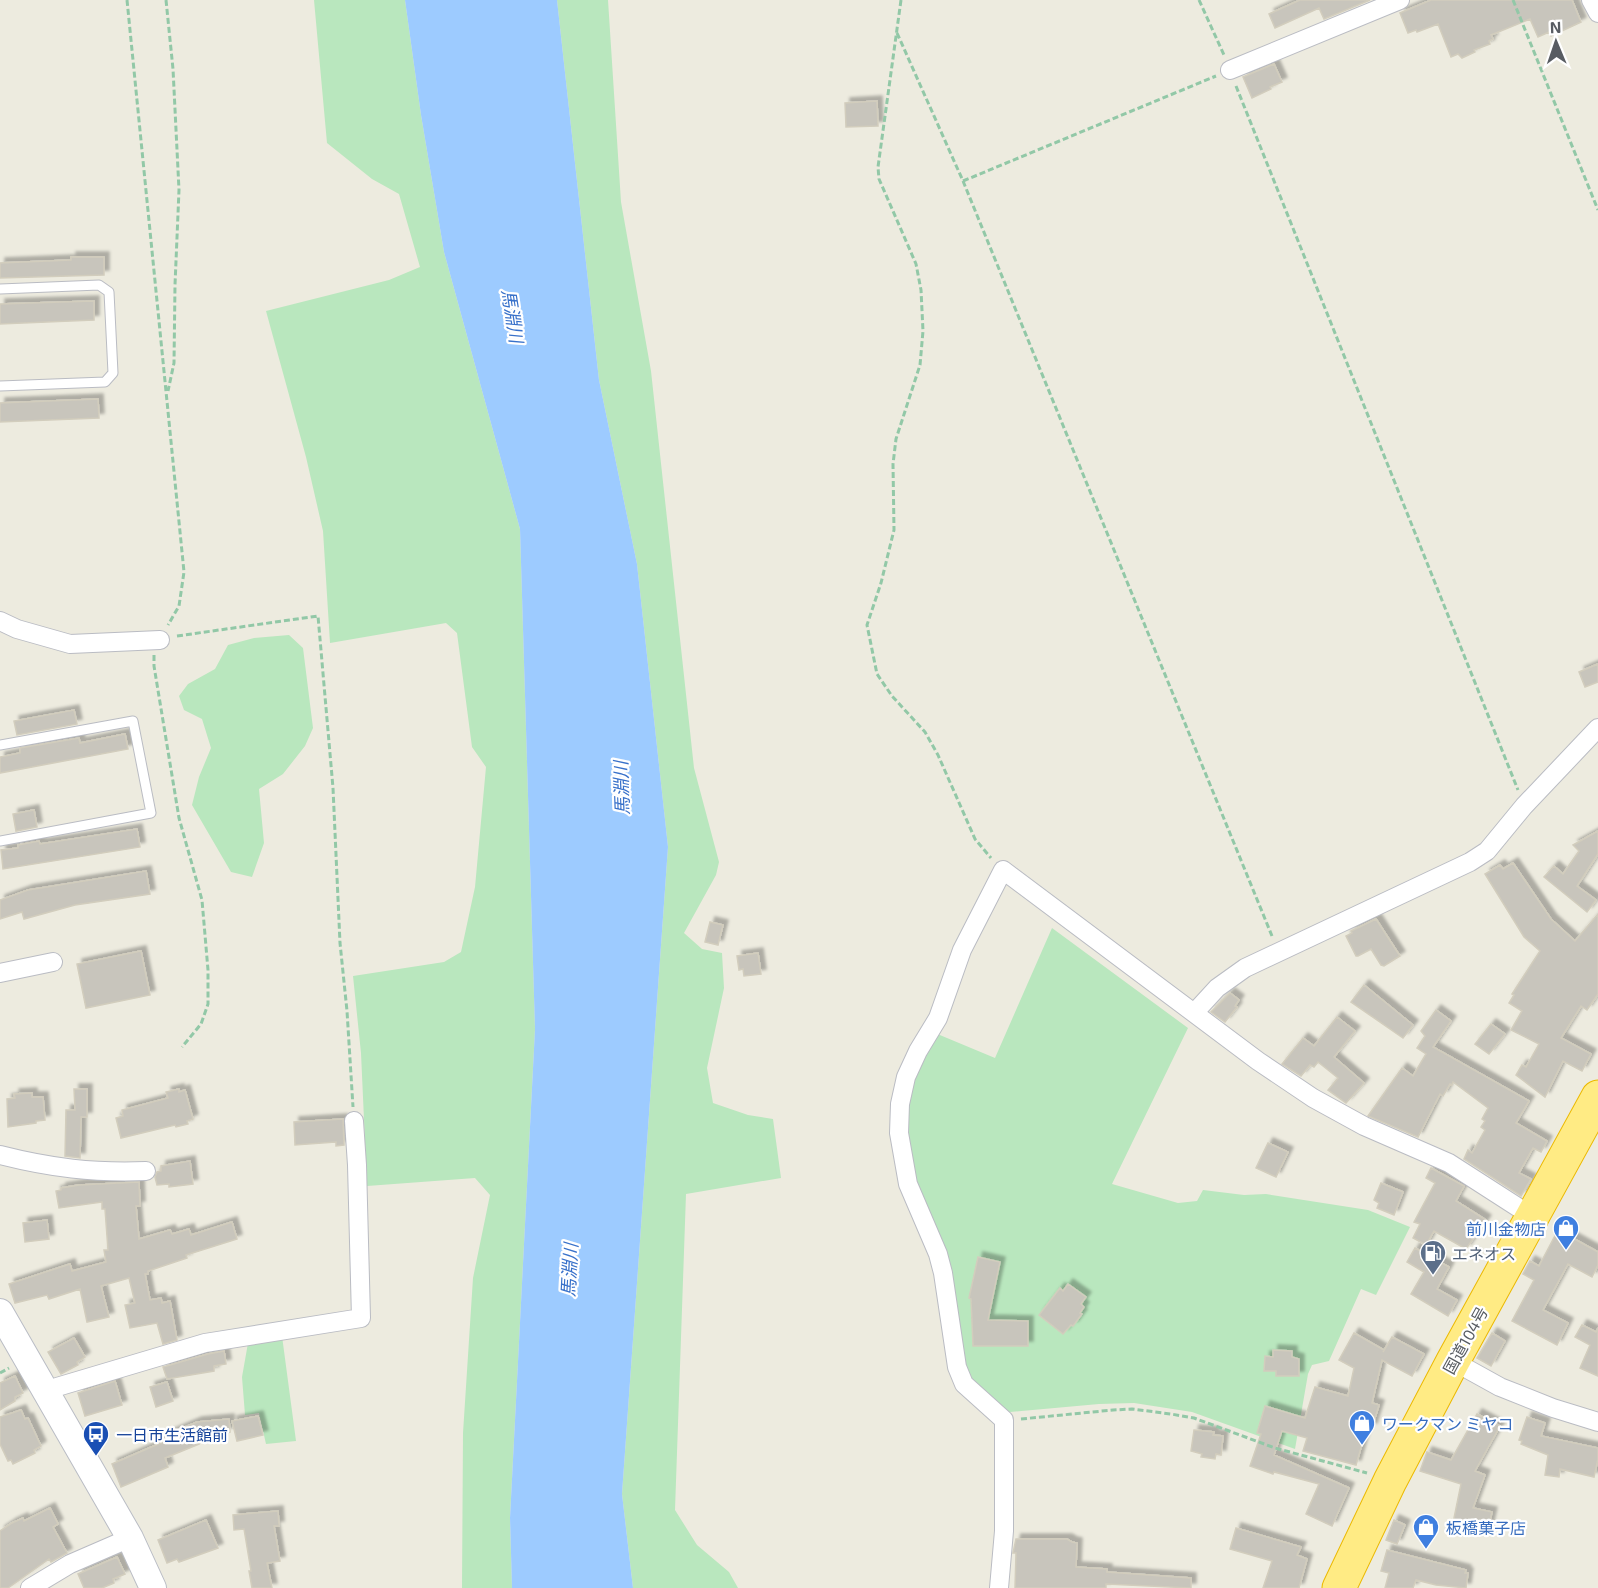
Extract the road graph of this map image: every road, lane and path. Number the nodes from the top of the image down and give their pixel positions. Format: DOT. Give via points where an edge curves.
graph roads {
  1 [pos="127,0"];
  2 [pos="166,0"];
  3 [pos="901,0"];
  4 [pos="1199,0"];
  5 [pos="1400,0"];
  6 [pos="1513,0"];
  7 [pos="1592,0"];
  8 [pos="1598,13"];
  9 [pos="897,33"];
  10 [pos="1230,70"];
  11 [pos="963,181"];
  12 [pos="1598,210"];
  13 [pos="0,289"];
  14 [pos="0,386"];
  15 [pos="167,396"];
  16 [pos="0,621"];
  17 [pos="160,640"];
  18 [pos="1597,734"];
  19 [pos="0,745"];
  20 [pos="1524,806"];
  21 [pos="0,841"];
  22 [pos="1003,870"];
  23 [pos="1279,952"];
  24 [pos="54,962"];
  25 [pos="0,973"];
  26 [pos="1195,1012"];
  27 [pos="182,1047"];
  28 [pos="1598,1097"];
  29 [pos="354,1121"];
  30 [pos="0,1155"];
  31 [pos="146,1171"];
  32 [pos="1533,1216"];
  33 [pos="0,1312"];
  34 [pos="1453,1360"];
  35 [pos="46,1392"];
  36 [pos="1004,1420"];
  37 [pos="1598,1422"];
  38 [pos="1390,1481"];
  39 [pos="130,1538"];
  40 [pos="30,1588"];
  41 [pos="153,1588"];
  42 [pos="999,1588"];
  43 [pos="1339,1588"];
  1 -- 15 [label="path"];
  2 -- 15 [label="path" via="179,190 174,363"];
  3 -- 9 [label="path"];
  4 -- 10 [label="path"];
  5 -- 10 [label="street"];
  6 -- 12 [label="path"];
  7 -- 8 [label="street"];
  9 -- 11 [label="path"];
  9 -- 22 [label="path" via="879,179 916,264 923,331 920,365 892,464 894,530 867,625 877,674 925,732 975,839"];
  10 -- 11 [label="path"];
  10 -- 20 [label="path"];
  11 -- 23 [label="path"];
  13 -- 14 [label="lane" via="99,285 109,292 113,373 105,382"];
  15 -- 17 [label="path" via="184,572 179,606"];
  16 -- 17 [label="street" via="70,644"];
  17 -- 27 [label="path" via="154,652 154,666 179,818 202,900 208,970 208,1004 201,1024"];
  17 -- 29 [label="path" via="318,616"];
  18 -- 20 [label="street"];
  19 -- 21 [label="lane" via="133,721 151,813"];
  20 -- 23 [label="street" via="1487,851 1470,862"];
  22 -- 26 [label="street"];
  22 -- 36 [label="street" via="962,950 938,1018 906,1077 899,1133 908,1184 943,1273 957,1367 964,1384"];
  23 -- 26 [label="street" via="1216,988"];
  24 -- 25 [label="street"];
  26 -- 32 [label="street" via="1313,1098 1364,1126 1449,1163"];
  28 -- 32 [label="highway, 国道104号"];
  29 -- 35 [label="street" via="361,1318 205,1343"];
  30 -- 31 [label="street" via="102,1172"];
  32 -- 34 [label="highway, 国道104号"];
  33 -- 35 [label="street"];
  34 -- 37 [label="street" via="1500,1387"];
  34 -- 38 [label="highway, 国道104号"];
  35 -- 39 [label="street"];
  36 -- 38 [label="path" via="1132,1409 1171,1414"];
  36 -- 42 [label="street" via="1004,1531"];
  38 -- 43 [label="highway, 国道104号"];
  39 -- 40 [label="street" via="70,1564"];
  39 -- 41 [label="street"];
}
